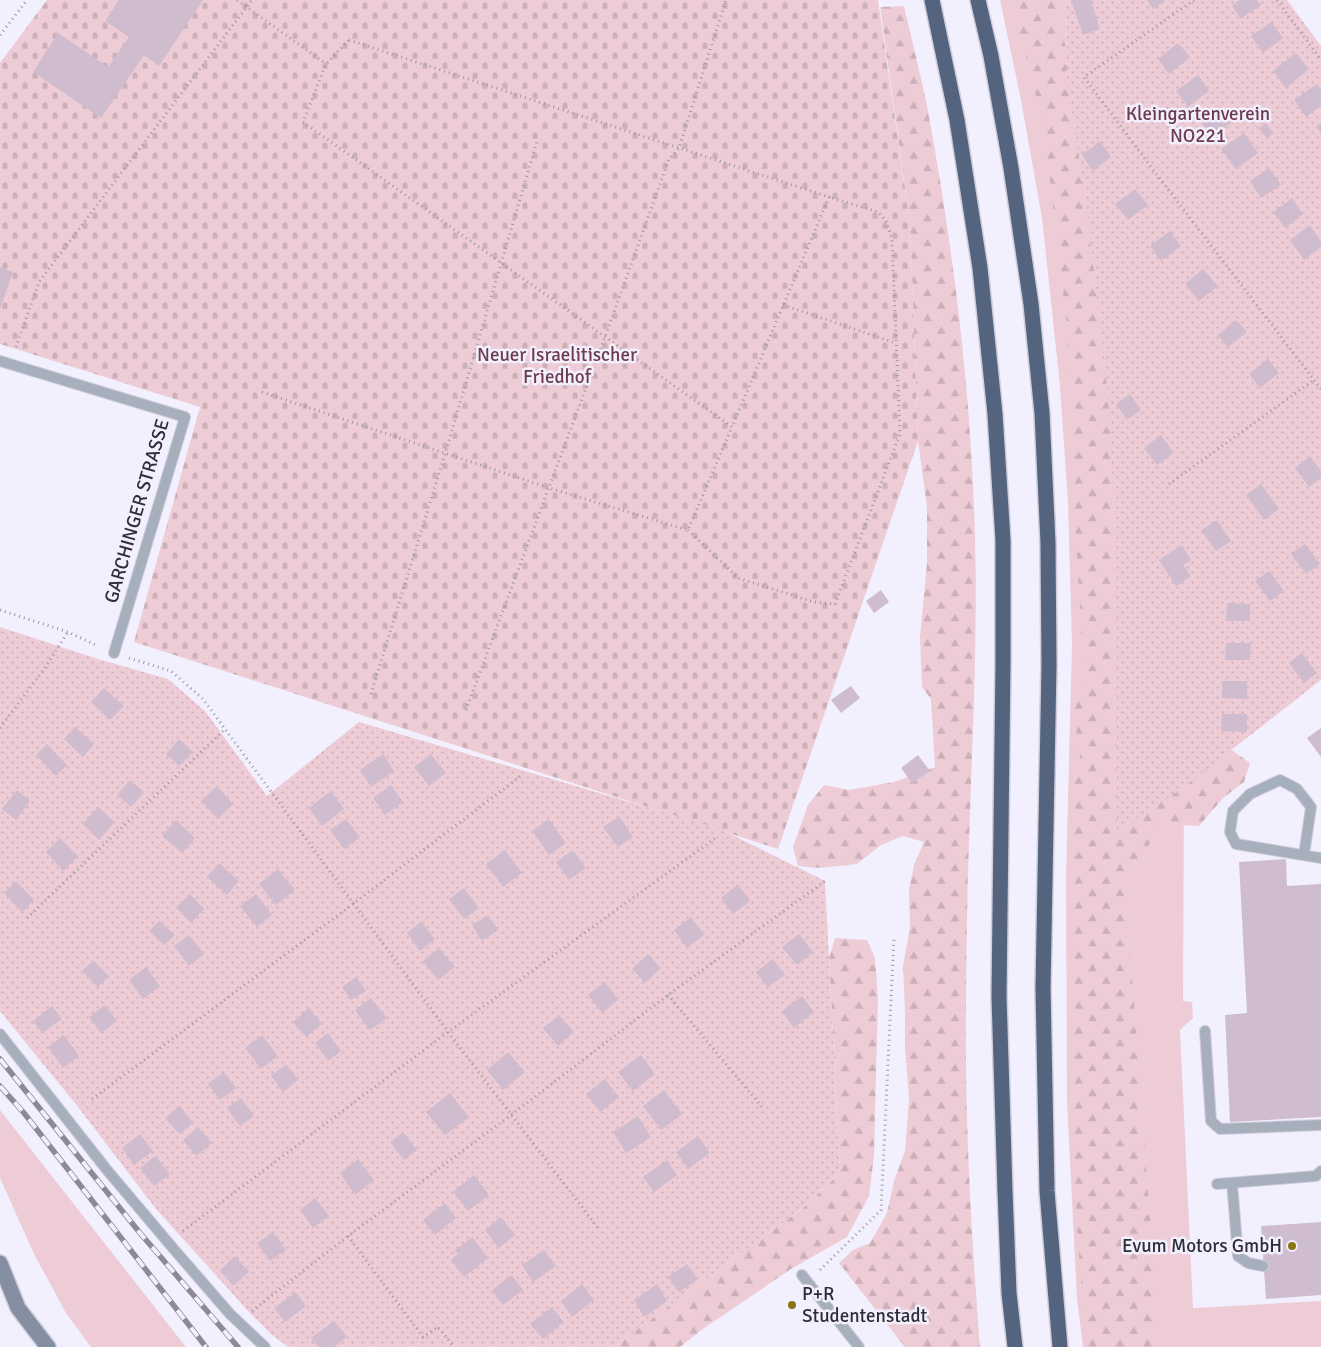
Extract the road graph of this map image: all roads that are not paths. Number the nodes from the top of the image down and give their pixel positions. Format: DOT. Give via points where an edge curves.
graph roads {
  1 [pos="932,0"];
  2 [pos="978,0"];
  3 [pos="5,363"];
  4 [pos="114,653"];
  5 [pos="1304,855"];
  6 [pos="1321,858"];
  7 [pos="1205,1031"];
  8 [pos="0,1034"];
  9 [pos="1321,1125"];
  10 [pos="1321,1172"];
  11 [pos="1232,1183"];
  12 [pos="1217,1184"];
  13 [pos="0,1263"];
  14 [pos="1264,1266"];
  15 [pos="802,1275"];
  16 [pos="0,1296"];
  17 [pos="18,1308"];
  18 [pos="48,1347"];
  19 [pos="265,1347"];
  20 [pos="859,1347"];
  21 [pos="1015,1347"];
  22 [pos="1060,1347"];
  1 -- 21 [label="highway" via="957,120 980,268 1002,521 999,996 1009,1293"];
  2 -- 22 [label="highway" via="1011,168 1031,304 1042,413 1049,664 1043,988 1047,1191"];
  3 -- 4 [label="lane, GARCHINGER STRASSE" via="185,417"];
  5 -- 5 [label="lane" via="1311,806 1297,789 1280,780 1250,794 1233,811 1230,832 1236,844"];
  5 -- 6 [label="lane"];
  7 -- 9 [label="lane" via="1211,1121 1220,1129"];
  8 -- 19 [label="lane" via="107,1170 230,1314"];
  10 -- 11 [label="lane" via="1316,1176"];
  11 -- 12 [label="lane"];
  11 -- 14 [label="lane" via="1238,1256 1248,1263"];
  13 -- 17 [label="main road"];
  15 -- 20 [label="lane"];
  16 -- 17 [label="main road"];
  17 -- 18 [label="main road"];
}
